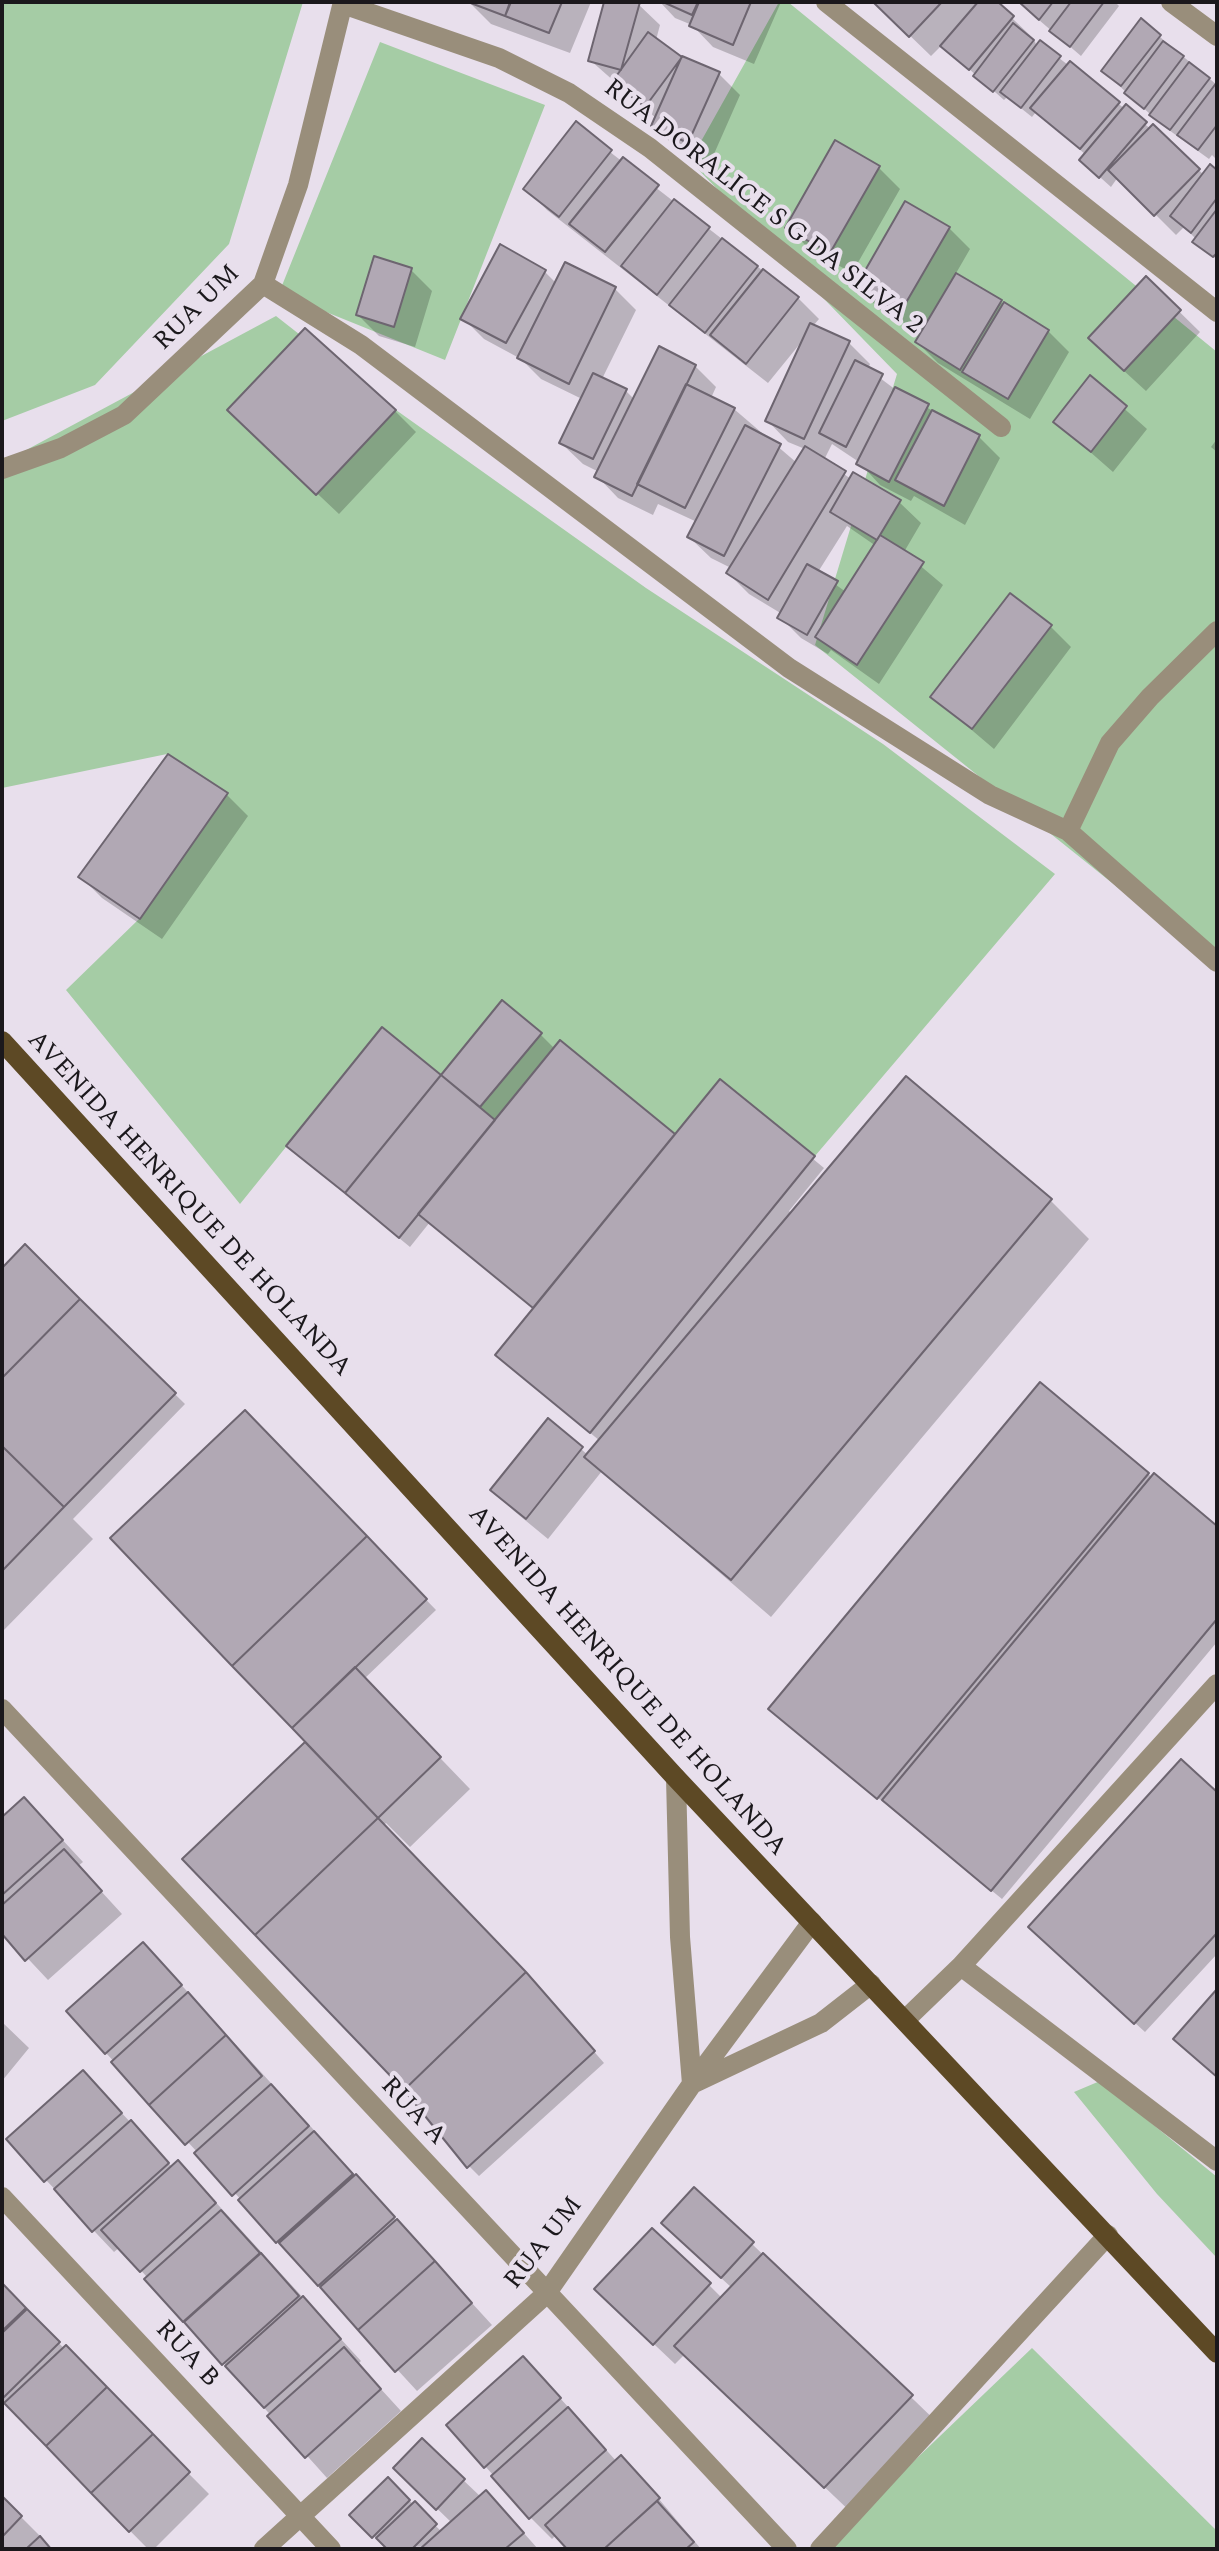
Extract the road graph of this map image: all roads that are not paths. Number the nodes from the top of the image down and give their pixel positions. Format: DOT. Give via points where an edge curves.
graph roads {
  1 [pos="826,2"];
  2 [pos="1171,2"];
  3 [pos="343,3"];
  4 [pos="1217,36"];
  5 [pos="263,284"];
  6 [pos="1217,312"];
  7 [pos="1001,427"];
  8 [pos="2,469"];
  9 [pos="1217,631"];
  10 [pos="1068,831"];
  11 [pos="1217,962"];
  12 [pos="2,1041"];
  13 [pos="1217,1684"];
  14 [pos="2,1709"];
  15 [pos="676,1778"];
  16 [pos="812,1922"];
  17 [pos="961,1966"];
  18 [pos="871,1984"];
  19 [pos="905,2020"];
  20 [pos="692,2084"];
  21 [pos="1217,2161"];
  22 [pos="2,2197"];
  23 [pos="1108,2235"];
  24 [pos="546,2294"];
  25 [pos="1217,2353"];
  26 [pos="300,2515"];
  27 [pos="264,2549"];
  28 [pos="331,2549"];
  29 [pos="787,2549"];
  30 [pos="820,2549"];
  1 -- 6 [label="street"];
  2 -- 4 [label="street"];
  3 -- 5 [label="street, RUA UM" via="298,185"];
  3 -- 7 [label="street, RUA DORALICE S G DA SILVA 2" via="499,58 569,93 650,148"];
  5 -- 8 [label="street, RUA UM" via="124,415 61,448"];
  5 -- 10 [label="street" via="361,345 789,668 990,795"];
  9 -- 10 [label="street" via="1110,743"];
  10 -- 11 [label="street"];
  12 -- 15 [label="main road, AVENIDA HENRIQUE DE HOLANDA"];
  13 -- 17 [label="street"];
  14 -- 24 [label="street, RUA A"];
  15 -- 16 [label="main road, AVENIDA HENRIQUE DE HOLANDA"];
  15 -- 20 [label="street" via="680,1937"];
  16 -- 18 [label="main road, AVENIDA HENRIQUE DE HOLANDA"];
  16 -- 20 [label="street, RUA UM"];
  17 -- 19 [label="street"];
  17 -- 21 [label="street"];
  18 -- 19 [label="main road, AVENIDA HENRIQUE DE HOLANDA"];
  18 -- 20 [label="street" via="821,2023"];
  19 -- 23 [label="main road, AVENIDA HENRIQUE DE HOLANDA"];
  20 -- 24 [label="street, RUA UM"];
  22 -- 26 [label="street, RUA B"];
  23 -- 25 [label="main road, AVENIDA HENRIQUE DE HOLANDA"];
  23 -- 30 [label="street"];
  24 -- 26 [label="street, RUA UM"];
  24 -- 29 [label="street, RUA A"];
  26 -- 27 [label="street, RUA UM"];
  26 -- 28 [label="street, RUA B"];
}
